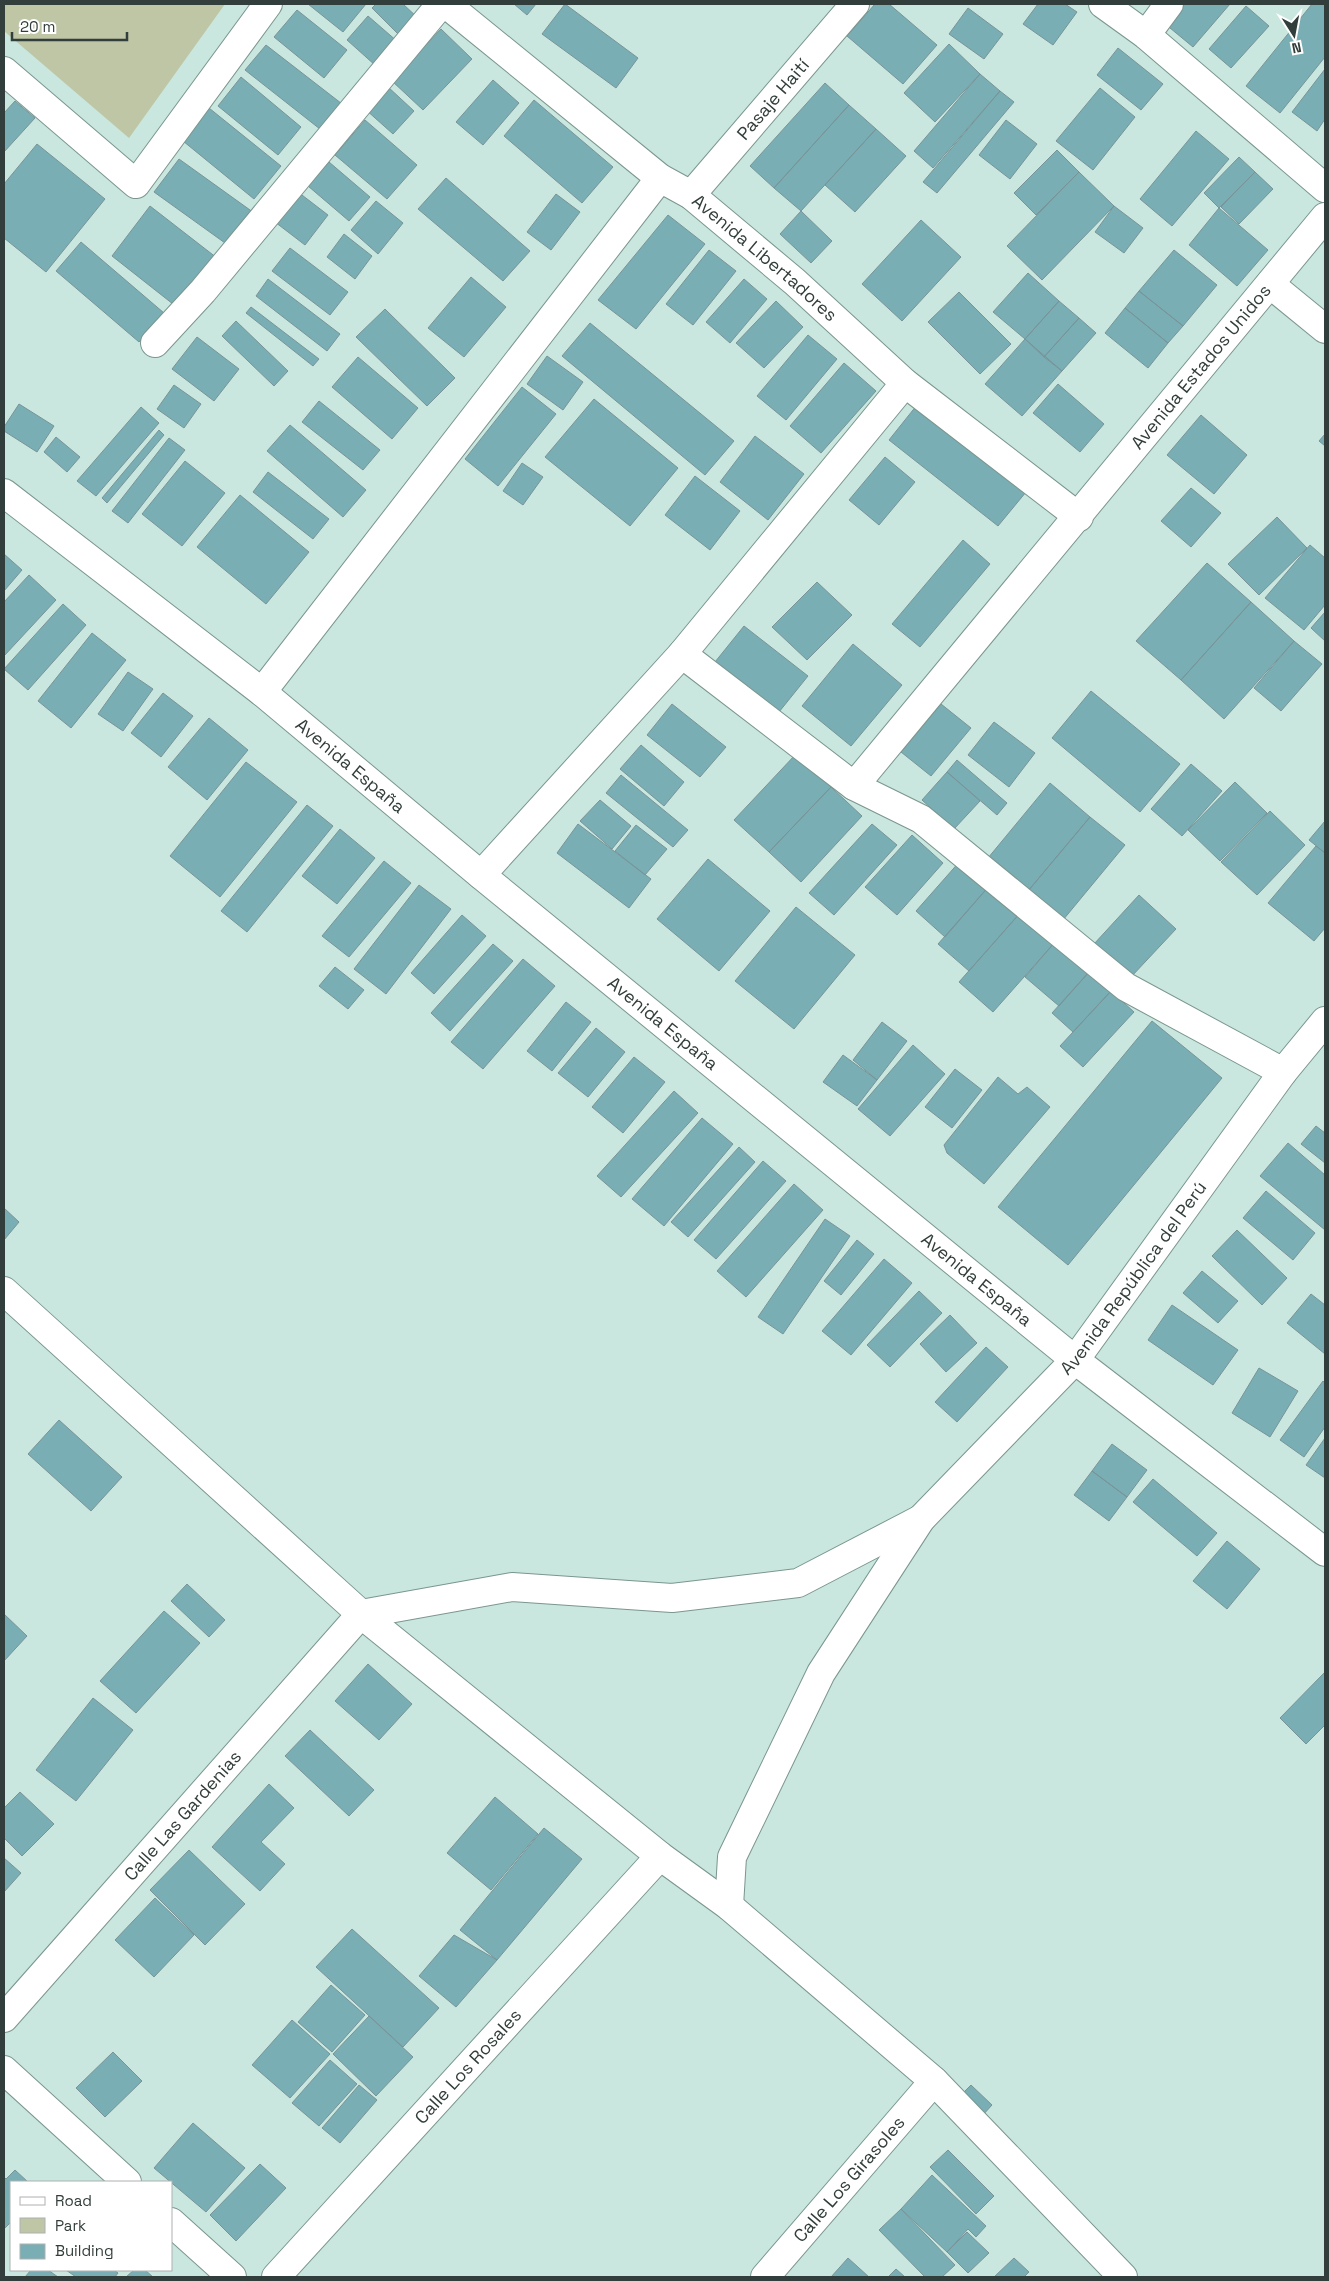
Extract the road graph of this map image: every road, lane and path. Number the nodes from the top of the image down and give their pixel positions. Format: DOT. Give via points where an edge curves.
graph roads {
  1 [pos="268,4"];
  2 [pos="441,4"];
  3 [pos="446,4"];
  4 [pos="856,4"];
  5 [pos="1103,4"];
  6 [pos="1170,4"];
  7 [pos="1146,35"];
  8 [pos="4,70"];
  9 [pos="660,178"];
  10 [pos="1325,188"];
  11 [pos="691,195"];
  12 [pos="1325,217"];
  13 [pos="1270,284"];
  14 [pos="1325,329"];
  15 [pos="155,343"];
  16 [pos="906,383"];
  17 [pos="4,492"];
  18 [pos="1079,516"];
  19 [pos="682,654"];
  20 [pos="262,692"];
  21 [pos="854,786"];
  22 [pos="481,875"];
  23 [pos="1325,1021"];
  24 [pos="1283,1072"];
  25 [pos="4,1291"];
  26 [pos="1074,1360"];
  27 [pos="921,1519"];
  28 [pos="1325,1552"];
  29 [pos="361,1614"];
  30 [pos="660,1856"];
  31 [pos="729,1906"];
  32 [pos="4,2018"];
  33 [pos="4,2070"];
  34 [pos="934,2081"];
  35 [pos="126,2181"];
  36 [pos="172,2223"];
  37 [pos="232,2277"];
  38 [pos="276,2277"];
  39 [pos="765,2277"];
  40 [pos="1123,2277"];
  1 -- 8 [label="street" via="136,184"];
  2 -- 15 [label="street" via="203,291"];
  3 -- 9 [label="street, Avenida Libertadores"];
  4 -- 11 [label="street, Pasaje Haití"];
  5 -- 7 [label="street"];
  6 -- 7 [label="street"];
  7 -- 10 [label="street"];
  9 -- 11 [label="street, Avenida Libertadores"];
  9 -- 20 [label="street"];
  11 -- 16 [label="street, Avenida Libertadores" via="795,282"];
  12 -- 13 [label="street, Avenida Estados Unidos"];
  13 -- 14 [label="street"];
  13 -- 18 [label="street, Avenida Estados Unidos"];
  16 -- 18 [label="street, Avenida Libertadores"];
  16 -- 19 [label="street"];
  17 -- 20 [label="street, Avenida España"];
  18 -- 21 [label="street, Avenida Estados Unidos"];
  19 -- 21 [label="street"];
  19 -- 22 [label="street"];
  20 -- 22 [label="street, Avenida España"];
  21 -- 24 [label="street" via="921,819 1126,987"];
  22 -- 26 [label="street, Avenida España"];
  23 -- 24 [label="street, Avenida República del Perú"];
  24 -- 26 [label="street, Avenida República del Perú"];
  25 -- 29 [label="street"];
  26 -- 27 [label="street, Avenida República del Perú"];
  26 -- 28 [label="street, Avenida España"];
  27 -- 29 [label="street" via="798,1583 672,1598 512,1587"];
  27 -- 31 [label="street" via="821,1673 732,1857"];
  29 -- 30 [label="street"];
  29 -- 32 [label="street, Calle Las Gardenias"];
  30 -- 31 [label="street"];
  30 -- 38 [label="street, Calle Los Rosales"];
  31 -- 34 [label="street"];
  33 -- 35 [label="street"];
  34 -- 39 [label="street, Calle Los Girasoles"];
  34 -- 40 [label="street"];
  36 -- 37 [label="street"];
}
